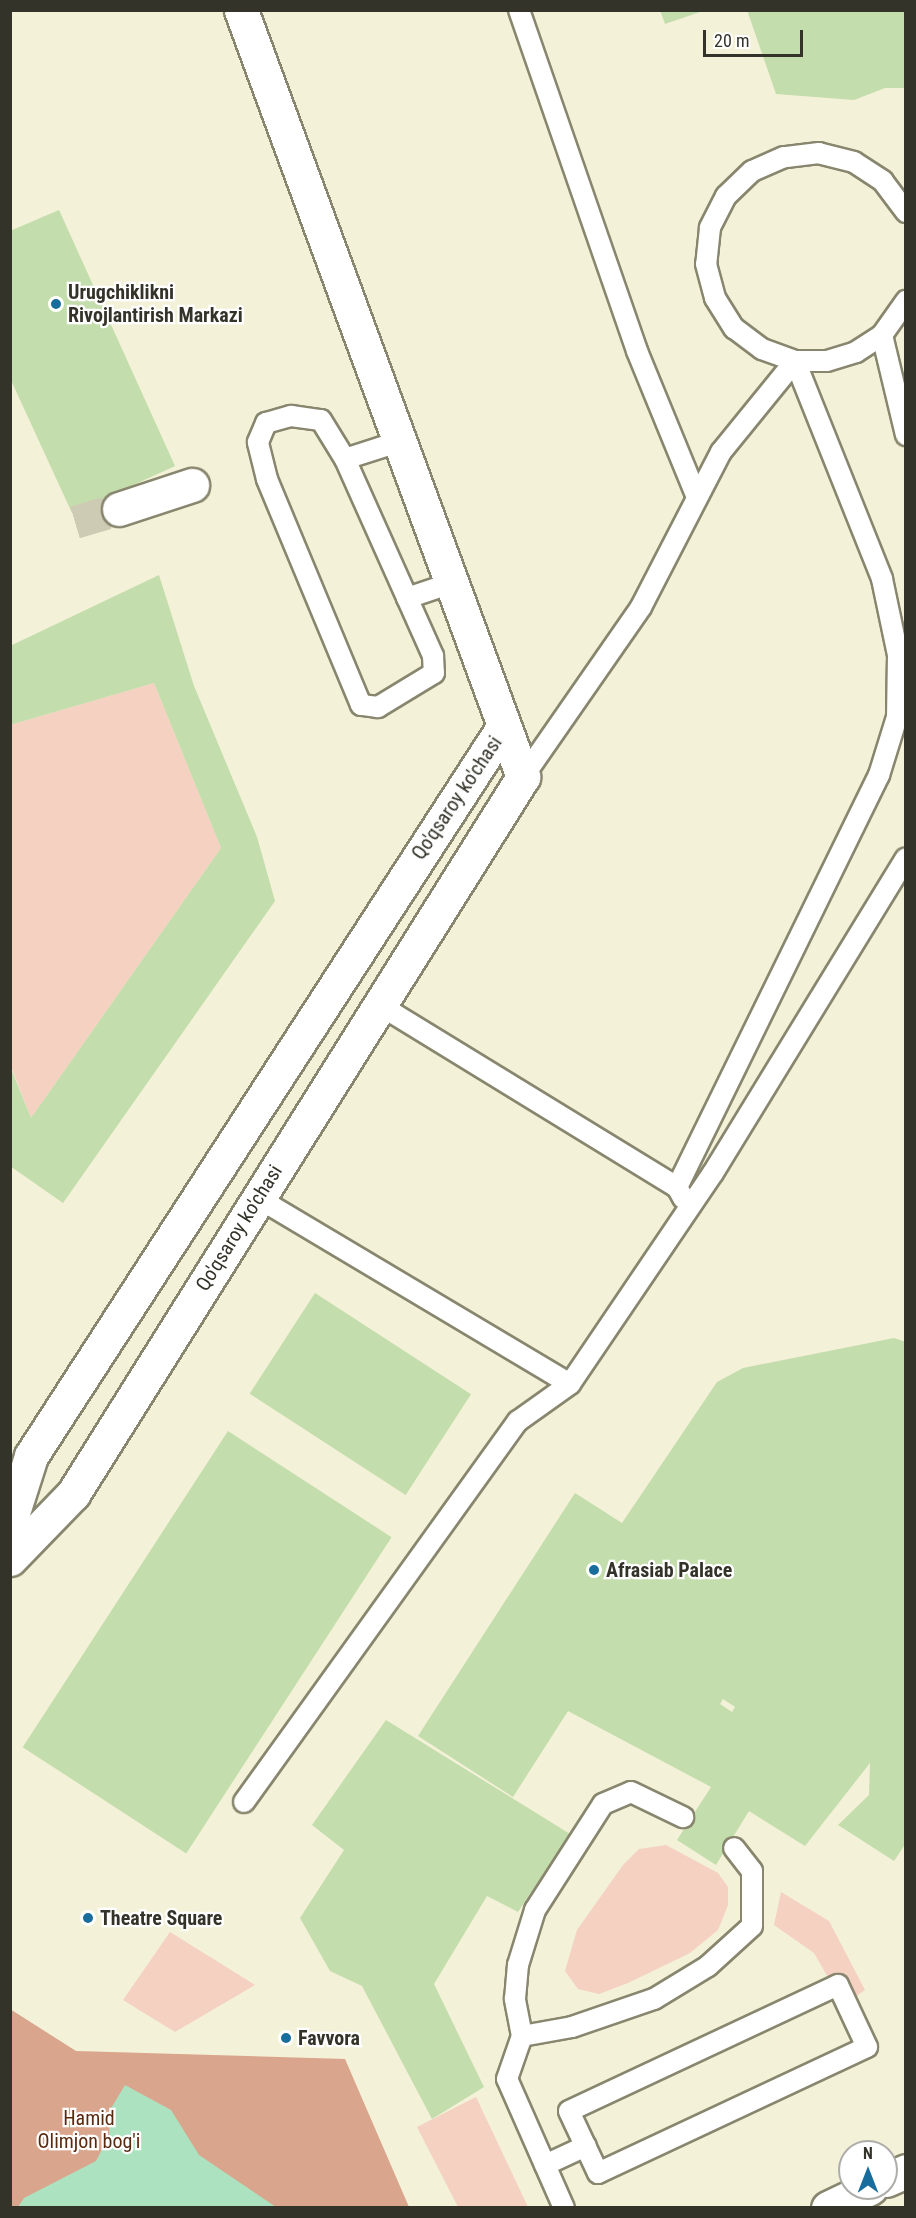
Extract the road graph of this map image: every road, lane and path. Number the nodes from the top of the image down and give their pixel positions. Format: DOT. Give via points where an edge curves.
graph roads {
  1 [pos="242,10"];
  2 [pos="519,10"];
  3 [pos="906,212"];
  4 [pos="906,301"];
  5 [pos="882,335"];
  6 [pos="795,361"];
  7 [pos="906,435"];
  8 [pos="398,442"];
  9 [pos="345,459"];
  10 [pos="192,485"];
  11 [pos="696,495"];
  12 [pos="119,508"];
  13 [pos="449,584"];
  14 [pos="407,598"];
  15 [pos="502,729"];
  16 [pos="524,777"];
  17 [pos="906,858"];
  18 [pos="378,1004"];
  19 [pos="677,1187"];
  20 [pos="258,1198"];
  21 [pos="688,1209"];
  22 [pos="570,1384"];
  23 [pos="10,1521"];
  24 [pos="10,1559"];
  25 [pos="244,1802"];
  26 [pos="683,1817"];
  27 [pos="734,1848"];
  28 [pos="522,2036"];
  29 [pos="586,2146"];
  30 [pos="545,2165"];
  31 [pos="564,2208"];
  1 -- 8 [label="street"];
  2 -- 11 [label="lane" via="634,342"];
  3 -- 6 [label="lane" via="875,176 854,162 819,153 784,157 752,171 726,196 709,240 706,264 715,298 734,328 762,350"];
  4 -- 5 [label="lane"];
  5 -- 6 [label="lane" via="856,352 827,361"];
  5 -- 7 [label="lane"];
  6 -- 11 [label="lane" via="721,452"];
  6 -- 19 [label="lane" via="882,579 898,655 897,717 879,776"];
  8 -- 9 [label="lane"];
  8 -- 13 [label="street"];
  9 -- 14 [label="lane"];
  9 -- 14 [label="lane" via="321,420 291,416 266,423 258,442 267,479 361,705 378,708 434,673 433,656"];
  10 -- 12 [label="street"];
  11 -- 16 [label="lane" via="641,608"];
  13 -- 14 [label="lane"];
  13 -- 15 [label="street"];
  15 -- 16 [label="street, Qo'qsaroy ko'chasi"];
  15 -- 23 [label="street, Qo'qsaroy ko'chasi" via="31,1456"];
  16 -- 18 [label="street, Qo'qsaroy ko'chasi"];
  17 -- 21 [label="lane"];
  18 -- 19 [label="lane"];
  18 -- 20 [label="street, Qo'qsaroy ko'chasi"];
  19 -- 21 [label="lane"];
  20 -- 22 [label="lane"];
  20 -- 24 [label="street, Qo'qsaroy ko'chasi" via="73,1494"];
  21 -- 22 [label="lane"];
  22 -- 25 [label="lane" via="518,1421"];
  26 -- 28 [label="lane" via="631,1792 603,1804 535,1910 518,1965 515,1999"];
  27 -- 28 [label="lane" via="752,1871 752,1926 708,1966 654,1999 572,2027"];
  28 -- 30 [label="lane" via="507,2079"];
  29 -- 29 [label="lane" via="598,2173 867,2047 838,1986 569,2111"];
  29 -- 30 [label="lane"];
  30 -- 31 [label="lane"];
}
